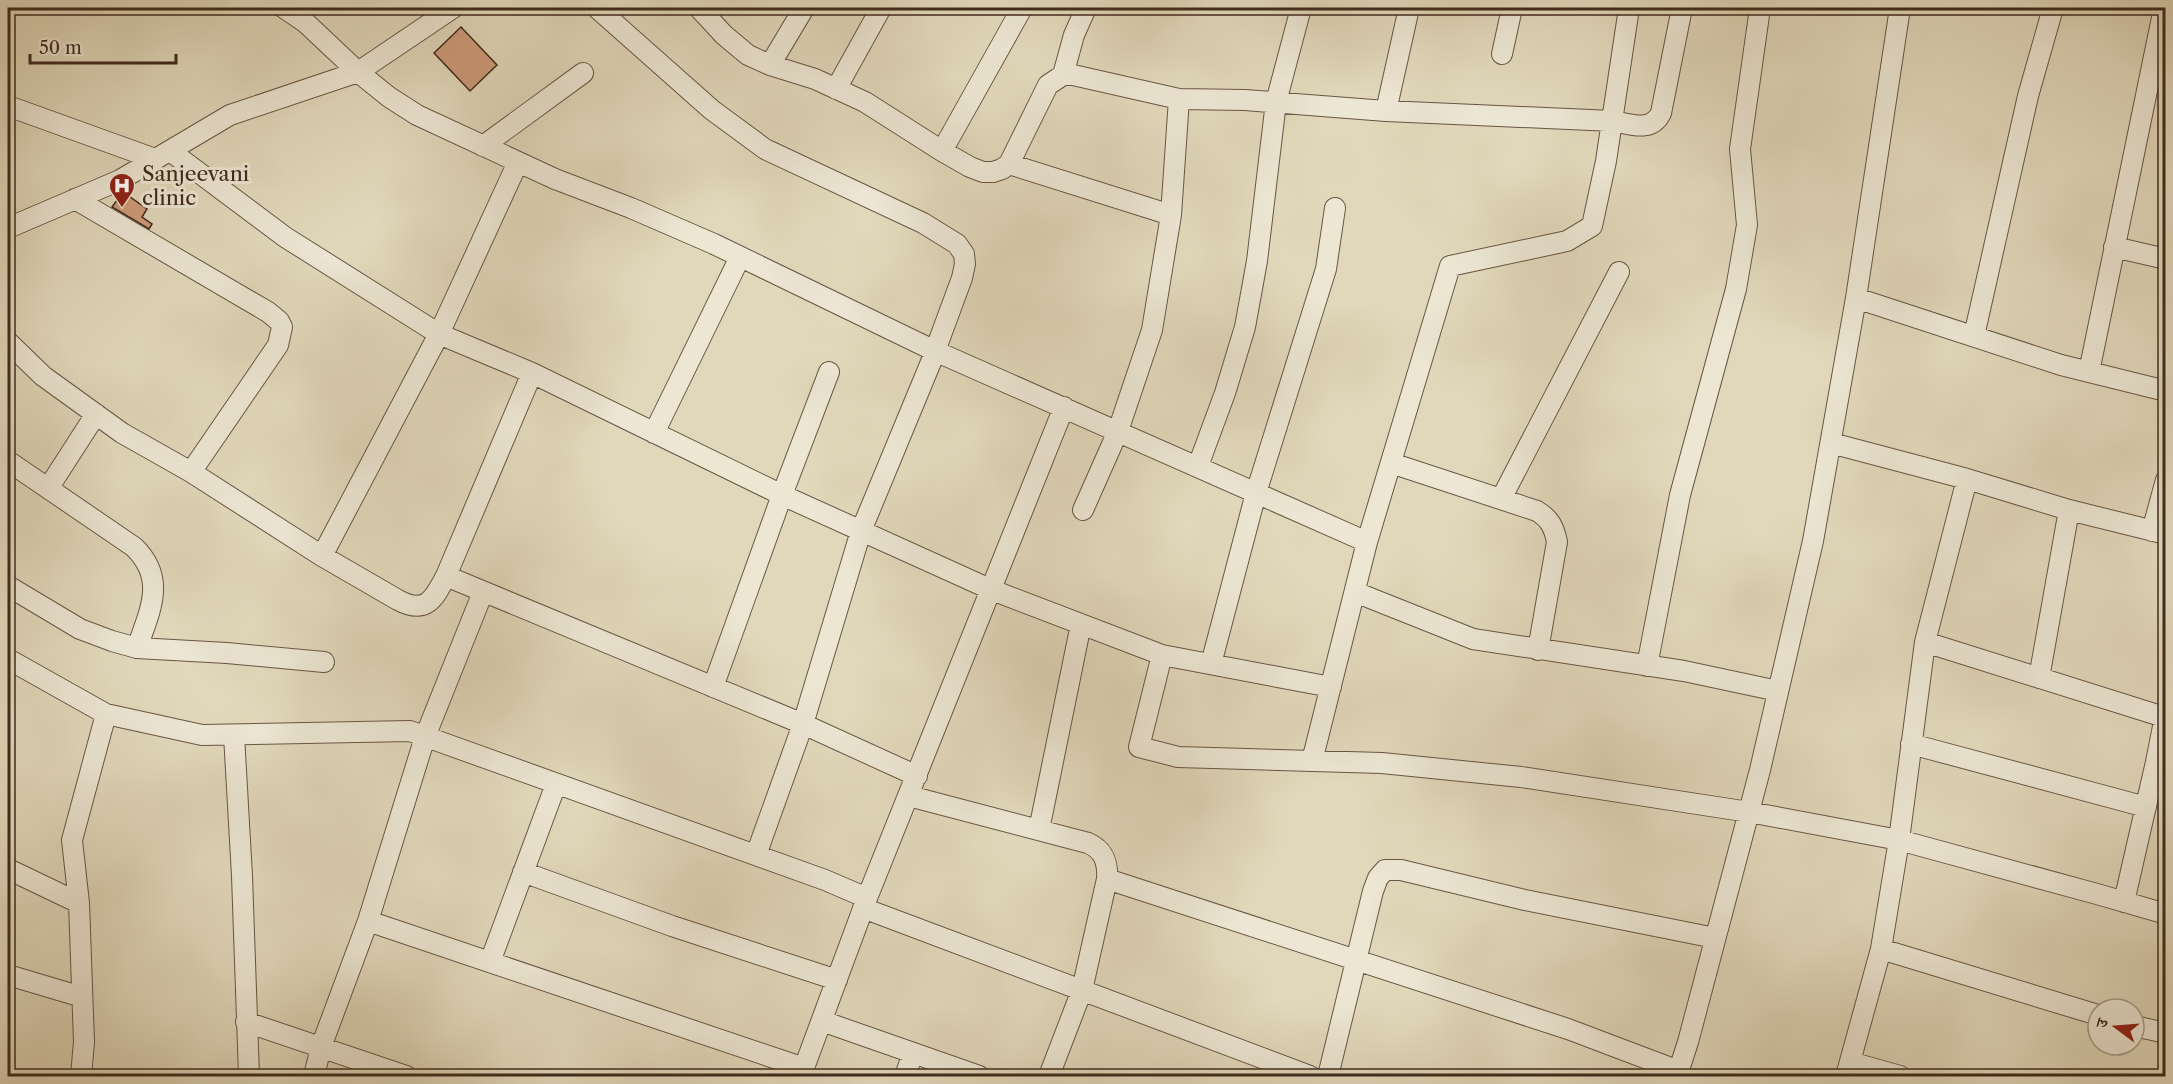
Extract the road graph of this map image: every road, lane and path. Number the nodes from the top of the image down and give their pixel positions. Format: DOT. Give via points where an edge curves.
graph roads {
  1 [pos="284,8"];
  2 [pos="453,8"];
  3 [pos="597,8"];
  4 [pos="699,8"];
  5 [pos="804,8"];
  6 [pos="881,8"];
  7 [pos="1022,8"];
  8 [pos="1086,8"];
  9 [pos="1301,8"];
  10 [pos="1409,8"];
  11 [pos="1512,8"];
  12 [pos="1629,8"];
  13 [pos="1682,8"];
  14 [pos="1760,8"];
  15 [pos="1900,8"];
  16 [pos="2053,8"];
  17 [pos="2164,8"];
  18 [pos="1502,54"];
  19 [pos="770,65"];
  20 [pos="358,72"];
  21 [pos="583,73"];
  22 [pos="1063,75"];
  23 [pos="836,89"];
  24 [pos="1179,99"];
  25 [pos="1276,102"];
  26 [pos="8,106"];
  27 [pos="1386,111"];
  28 [pos="1612,121"];
  29 [pos="483,146"];
  30 [pos="942,151"];
  31 [pos="162,155"];
  32 [pos="518,162"];
  33 [pos="1009,164"];
  34 [pos="75,199"];
  35 [pos="1335,208"];
  36 [pos="1171,214"];
  37 [pos="8,228"];
  38 [pos="2114,247"];
  39 [pos="740,257"];
  40 [pos="2166,259"];
  41 [pos="1619,272"];
  42 [pos="1856,298"];
  43 [pos="439,334"];
  44 [pos="1974,336"];
  45 [pos="8,342"];
  46 [pos="935,351"];
  47 [pos="829,372"];
  48 [pos="2089,372"];
  49 [pos="532,373"];
  50 [pos="2166,391"];
  51 [pos="1064,407"];
  52 [pos="96,414"];
  53 [pos="1118,431"];
  54 [pos="654,433"];
  55 [pos="1831,443"];
  56 [pos="8,461"];
  57 [pos="1391,463"];
  58 [pos="1198,466"];
  59 [pos="191,472"];
  60 [pos="1967,479"];
  61 [pos="2166,480"];
  62 [pos="49,487"];
  63 [pos="1256,492"];
  64 [pos="782,495"];
  65 [pos="1501,499"];
  66 [pos="1083,510"];
  67 [pos="2069,510"];
  68 [pos="861,531"];
  69 [pos="2159,532"];
  70 [pos="1367,542"];
  71 [pos="322,555"];
  72 [pos="446,576"];
  73 [pos="8,586"];
  74 [pos="992,590"];
  75 [pos="483,592"];
  76 [pos="1355,592"];
  77 [pos="1081,624"];
  78 [pos="1925,642"];
  79 [pos="137,648"];
  80 [pos="1538,650"];
  81 [pos="1162,655"];
  82 [pos="8,659"];
  83 [pos="324,662"];
  84 [pos="1211,664"];
  85 [pos="1647,666"];
  86 [pos="2039,678"];
  87 [pos="713,687"];
  88 [pos="1331,687"];
  89 [pos="1778,691"];
  90 [pos="106,714"];
  91 [pos="2165,714"];
  92 [pos="803,724"];
  93 [pos="234,735"];
  94 [pos="425,737"];
  95 [pos="1911,744"];
  96 [pos="1312,761"];
  97 [pos="917,776"];
  98 [pos="556,784"];
  99 [pos="909,796"];
  100 [pos="2146,807"];
  101 [pos="1749,812"];
  102 [pos="1039,830"];
  103 [pos="1899,840"];
  104 [pos="756,855"];
  105 [pos="8,869"];
  106 [pos="524,872"];
  107 [pos="1107,879"];
  108 [pos="2124,902"];
  109 [pos="79,903"];
  110 [pos="865,903"];
  111 [pos="2166,914"];
  112 [pos="368,921"];
  113 [pos="1715,939"];
  114 [pos="1881,949"];
  115 [pos="490,962"];
  116 [pos="1356,962"];
  117 [pos="8,975"];
  118 [pos="837,980"];
  119 [pos="1082,990"];
  120 [pos="82,997"];
  121 [pos="2086,1011"];
  122 [pos="822,1021"];
  123 [pos="246,1022"];
  124 [pos="2146,1029"];
  125 [pos="2166,1033"];
  126 [pos="321,1047"];
  127 [pos="913,1053"];
  128 [pos="1848,1069"];
  129 [pos="803,1072"];
  130 [pos="1678,1074"];
  131 [pos="81,1077"];
  132 [pos="249,1077"];
  133 [pos="314,1077"];
  134 [pos="406,1077"];
  135 [pos="905,1077"];
  136 [pos="979,1077"];
  137 [pos="1049,1077"];
  138 [pos="1310,1077"];
  139 [pos="1328,1077"];
  140 [pos="1900,1077"];
  1 -- 20 [label="street" via="306,23"];
  2 -- 20 [label="street"];
  3 -- 46 [label="street" via="712,110 765,149 923,223 957,244 965,264"];
  4 -- 19 [label="street" via="748,55"];
  5 -- 19 [label="street"];
  6 -- 23 [label="street"];
  7 -- 30 [label="street"];
  8 -- 22 [label="street"];
  9 -- 25 [label="street"];
  10 -- 27 [label="street"];
  11 -- 18 [label="street"];
  12 -- 28 [label="street"];
  13 -- 28 [label="street" via="1657,120 1649,125"];
  14 -- 85 [label="street" via="1740,149 1747,225 1742,257 1680,495"];
  15 -- 42 [label="street"];
  16 -- 44 [label="street" via="2028,96"];
  17 -- 38 [label="street"];
  19 -- 23 [label="street"];
  20 -- 29 [label="street" via="417,115"];
  20 -- 31 [label="street" via="230,115"];
  21 -- 29 [label="street"];
  22 -- 24 [label="street"];
  22 -- 33 [label="street" via="1048,85"];
  23 -- 30 [label="street" via="865,102"];
  24 -- 25 [label="street"];
  24 -- 36 [label="street"];
  25 -- 27 [label="street"];
  25 -- 58 [label="street" via="1245,327"];
  26 -- 31 [label="street"];
  27 -- 28 [label="street"];
  28 -- 57 [label="street" via="1592,226 1567,241 1450,266"];
  29 -- 32 [label="street"];
  30 -- 33 [label="street" via="983,172"];
  31 -- 34 [label="street" via="120,180"];
  31 -- 43 [label="street"];
  32 -- 39 [label="street"];
  32 -- 43 [label="street"];
  33 -- 36 [label="street"];
  34 -- 37 [label="street"];
  34 -- 59 [label="street" via="268,312 282,327 278,345"];
  35 -- 63 [label="street" via="1326,268"];
  36 -- 53 [label="street" via="1152,330"];
  38 -- 40 [label="street"];
  38 -- 48 [label="street"];
  39 -- 46 [label="street"];
  39 -- 54 [label="street"];
  41 -- 65 [label="street"];
  42 -- 44 [label="street"];
  42 -- 55 [label="street"];
  43 -- 49 [label="street"];
  43 -- 71 [label="street"];
  44 -- 48 [label="street"];
  45 -- 52 [label="street" via="43,376"];
  46 -- 51 [label="street"];
  46 -- 68 [label="street"];
  47 -- 64 [label="street"];
  48 -- 50 [label="street"];
  49 -- 54 [label="street"];
  49 -- 72 [label="street"];
  51 -- 53 [label="street"];
  51 -- 74 [label="street"];
  52 -- 59 [label="street"];
  52 -- 62 [label="street"];
  53 -- 58 [label="street"];
  53 -- 66 [label="street"];
  54 -- 64 [label="street"];
  55 -- 60 [label="street"];
  55 -- 89 [label="street"];
  56 -- 62 [label="street"];
  57 -- 65 [label="street"];
  57 -- 70 [label="street"];
  58 -- 63 [label="street"];
  59 -- 71 [label="street"];
  60 -- 67 [label="street"];
  60 -- 78 [label="street"];
  61 -- 69 [label="street"];
  62 -- 79 [label="street" via="134,546 145,558 154,583 152,603"];
  63 -- 70 [label="street"];
  63 -- 84 [label="street"];
  64 -- 68 [label="street"];
  64 -- 87 [label="street"];
  65 -- 80 [label="street" via="1537,511 1554,528 1557,542"];
  67 -- 69 [label="street"];
  67 -- 86 [label="street"];
  68 -- 74 [label="street"];
  68 -- 92 [label="street"];
  70 -- 76 [label="street"];
  71 -- 72 [label="street" via="406,604 416,606 433,600"];
  72 -- 75 [label="street"];
  73 -- 79 [label="street" via="80,628"];
  74 -- 77 [label="street"];
  74 -- 97 [label="street"];
  75 -- 87 [label="street"];
  75 -- 94 [label="street"];
  76 -- 80 [label="street" via="1473,639"];
  76 -- 88 [label="street"];
  77 -- 81 [label="street"];
  77 -- 102 [label="street"];
  78 -- 86 [label="street"];
  78 -- 95 [label="street"];
  79 -- 83 [label="street"];
  80 -- 85 [label="street"];
  81 -- 84 [label="street"];
  81 -- 96 [label="street" via="1139,747 1179,757"];
  82 -- 90 [label="street"];
  84 -- 88 [label="street"];
  85 -- 89 [label="street"];
  86 -- 91 [label="street"];
  87 -- 92 [label="street"];
  88 -- 96 [label="street"];
  89 -- 101 [label="street"];
  90 -- 93 [label="street" via="202,735"];
  90 -- 109 [label="street" via="72,840"];
  91 -- 100 [label="street"];
  92 -- 97 [label="street"];
  92 -- 104 [label="street"];
  93 -- 94 [label="street" via="410,731"];
  93 -- 123 [label="street"];
  94 -- 98 [label="street"];
  94 -- 112 [label="street"];
  95 -- 100 [label="street"];
  95 -- 103 [label="street"];
  96 -- 101 [label="street" via="1382,763 1521,777"];
  97 -- 99 [label="street"];
  98 -- 104 [label="street"];
  98 -- 106 [label="street"];
  99 -- 102 [label="street"];
  99 -- 110 [label="street"];
  100 -- 108 [label="street"];
  101 -- 103 [label="street"];
  101 -- 113 [label="street"];
  102 -- 107 [label="street" via="1098,847 1104,856"];
  103 -- 108 [label="street"];
  103 -- 114 [label="street"];
  104 -- 110 [label="street" via="825,880"];
  105 -- 109 [label="street"];
  106 -- 115 [label="street"];
  106 -- 118 [label="street"];
  107 -- 116 [label="street"];
  107 -- 119 [label="street"];
  108 -- 111 [label="street"];
  109 -- 120 [label="street"];
  110 -- 118 [label="street"];
  110 -- 119 [label="street"];
  112 -- 115 [label="street"];
  112 -- 126 [label="street"];
  113 -- 116 [label="street" via="1391,869 1378,878"];
  113 -- 130 [label="street"];
  114 -- 121 [label="street"];
  114 -- 128 [label="street"];
  115 -- 129 [label="street"];
  116 -- 130 [label="street" via="1568,1029"];
  116 -- 139 [label="street"];
  117 -- 120 [label="street"];
  118 -- 122 [label="street"];
  119 -- 137 [label="street"];
  119 -- 138 [label="street"];
  120 -- 131 [label="street"];
  122 -- 127 [label="street"];
  122 -- 129 [label="street"];
  123 -- 126 [label="street"];
  123 -- 132 [label="street"];
  124 -- 125 [label="street"];
  126 -- 133 [label="street"];
  126 -- 134 [label="street"];
  127 -- 135 [label="street"];
  127 -- 136 [label="street"];
  128 -- 140 [label="street"];
}
